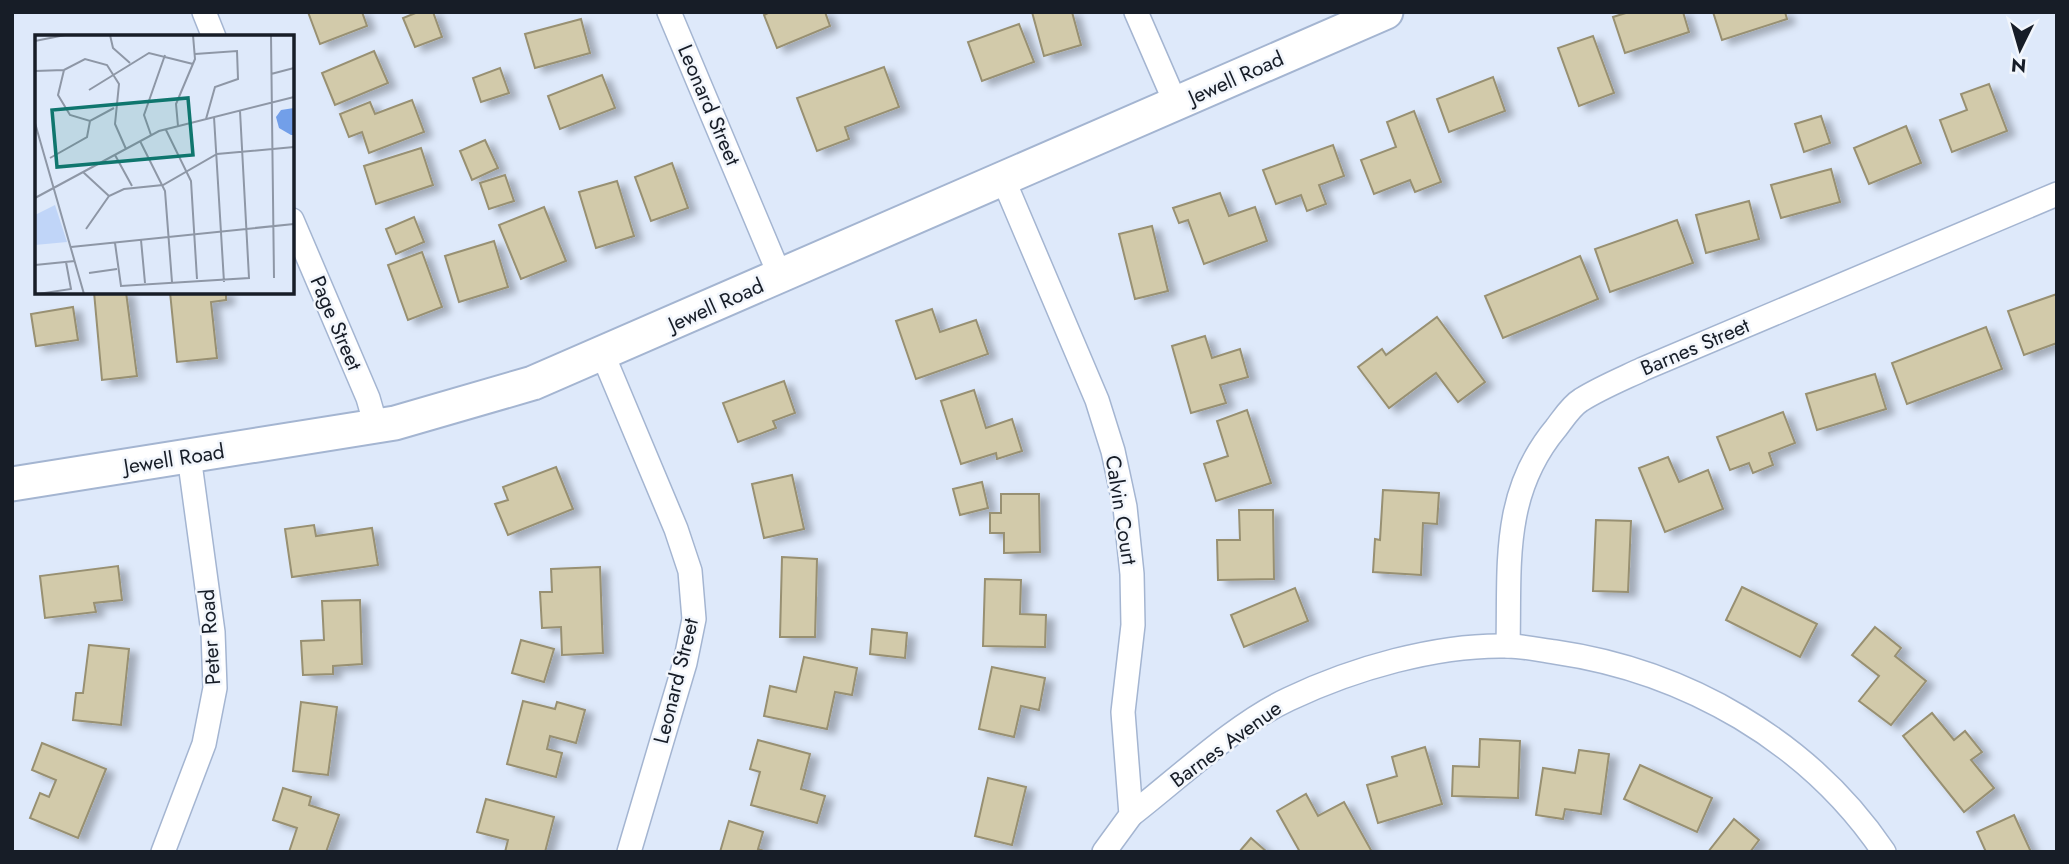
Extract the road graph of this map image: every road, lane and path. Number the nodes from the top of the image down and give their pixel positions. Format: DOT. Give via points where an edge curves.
graph roads {
  1 [pos="204,12"];
  2 [pos="669,12"];
  3 [pos="1136,12"];
  4 [pos="1386,12"];
  5 [pos="213,35"];
  6 [pos="1176,104"];
  7 [pos="1004,181"];
  8 [pos="2057,194"];
  9 [pos="294,225"];
  10 [pos="780,276"];
  11 [pos="603,355"];
  12 [pos="376,426"];
  13 [pos="189,456"];
  14 [pos="12,484"];
  15 [pos="1508,646"];
  16 [pos="1131,815"];
  17 [pos="163,852"];
  18 [pos="629,852"];
  19 [pos="1104,852"];
  20 [pos="1884,852"];
  1 -- 5 [label="street"];
  2 -- 10 [label="street, Leonard Street"];
  3 -- 6 [label="street"];
  4 -- 6 [label="street, Jewell Road"];
  6 -- 7 [label="street, Jewell Road"];
  7 -- 10 [label="street, Jewell Road"];
  7 -- 16 [label="street, Calvin Court" via="1097,400 1125,507 1133,625 1123,712"];
  8 -- 15 [label="street, Barnes Street" via="1643,369 1578,401 1542,444 1515,503"];
  9 -- 12 [label="street, Page Street"];
  10 -- 11 [label="street, Jewell Road"];
  11 -- 12 [label="street, Jewell Road" via="480,401"];
  11 -- 18 [label="street, Leonard Street" via="676,529 694,597 692,636"];
  12 -- 13 [label="street, Jewell Road"];
  13 -- 14 [label="street, Jewell Road"];
  13 -- 17 [label="street, Peter Road" via="213,632 215,688 204,744"];
  15 -- 16 [label="street, Barnes Avenue" via="1377,665 1287,699 1262,713"];
  15 -- 20 [label="street, Barnes Avenue" via="1626,667 1737,714 1801,761 1859,815"];
  16 -- 19 [label="street"];
}
